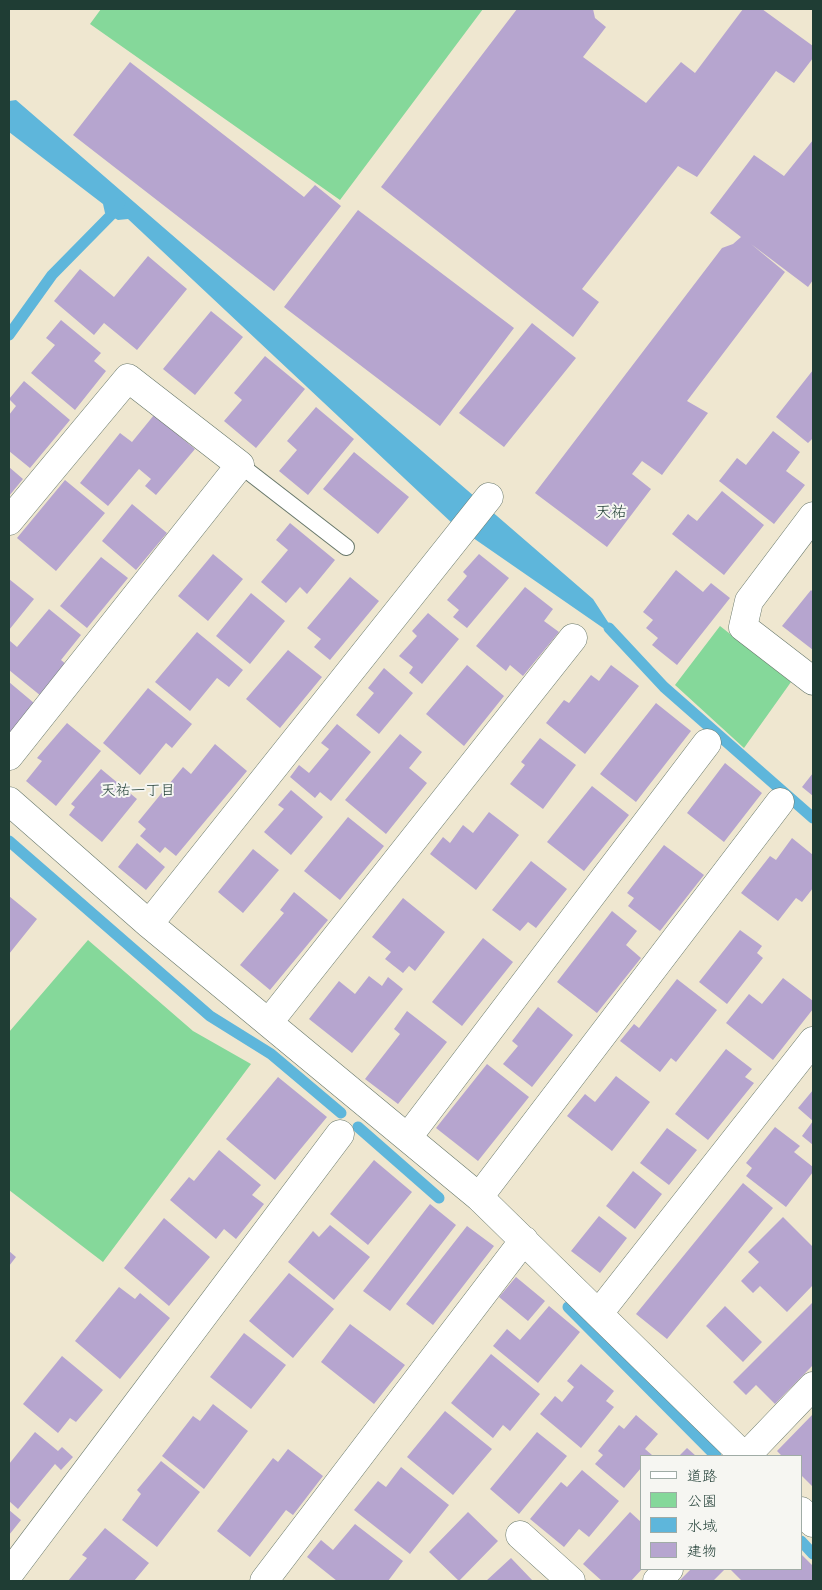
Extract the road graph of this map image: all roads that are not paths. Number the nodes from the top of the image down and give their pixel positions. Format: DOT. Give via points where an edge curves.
graph roads {
  1 [pos="240,465"];
  2 [pos="489,497"];
  3 [pos="813,516"];
  4 [pos="9,521"];
  5 [pos="346,547"];
  6 [pos="573,638"];
  7 [pos="813,681"];
  8 [pos="707,743"];
  9 [pos="9,756"];
  10 [pos="9,801"];
  11 [pos="780,802"];
  12 [pos="149,924"];
  13 [pos="269,1022"];
  14 [pos="813,1041"];
  15 [pos="340,1134"];
  16 [pos="408,1137"];
  17 [pos="479,1196"];
  18 [pos="524,1240"];
  19 [pos="598,1313"];
  20 [pos="813,1386"];
  21 [pos="744,1455"];
  22 [pos="746,1455"];
  23 [pos="802,1512"];
  24 [pos="813,1523"];
  25 [pos="520,1535"];
  26 [pos="668,1570"];
  27 [pos="9,1574"];
  28 [pos="264,1581"];
  29 [pos="571,1581"];
  30 [pos="657,1581"];
  1 -- 4 [label="street" via="128,378"];
  1 -- 5 [label="lane"];
  1 -- 9 [label="street"];
  2 -- 12 [label="street"];
  3 -- 7 [label="street" via="749,601 744,627"];
  6 -- 13 [label="street"];
  8 -- 16 [label="street"];
  10 -- 12 [label="street"];
  11 -- 17 [label="street"];
  12 -- 13 [label="street"];
  13 -- 16 [label="street"];
  14 -- 19 [label="street"];
  15 -- 27 [label="street"];
  16 -- 17 [label="street"];
  17 -- 18 [label="street"];
  18 -- 19 [label="street"];
  18 -- 28 [label="street"];
  19 -- 21 [label="street"];
  20 -- 22 [label="street"];
  23 -- 24 [label="street"];
  25 -- 29 [label="street"];
  26 -- 30 [label="street"];
}
